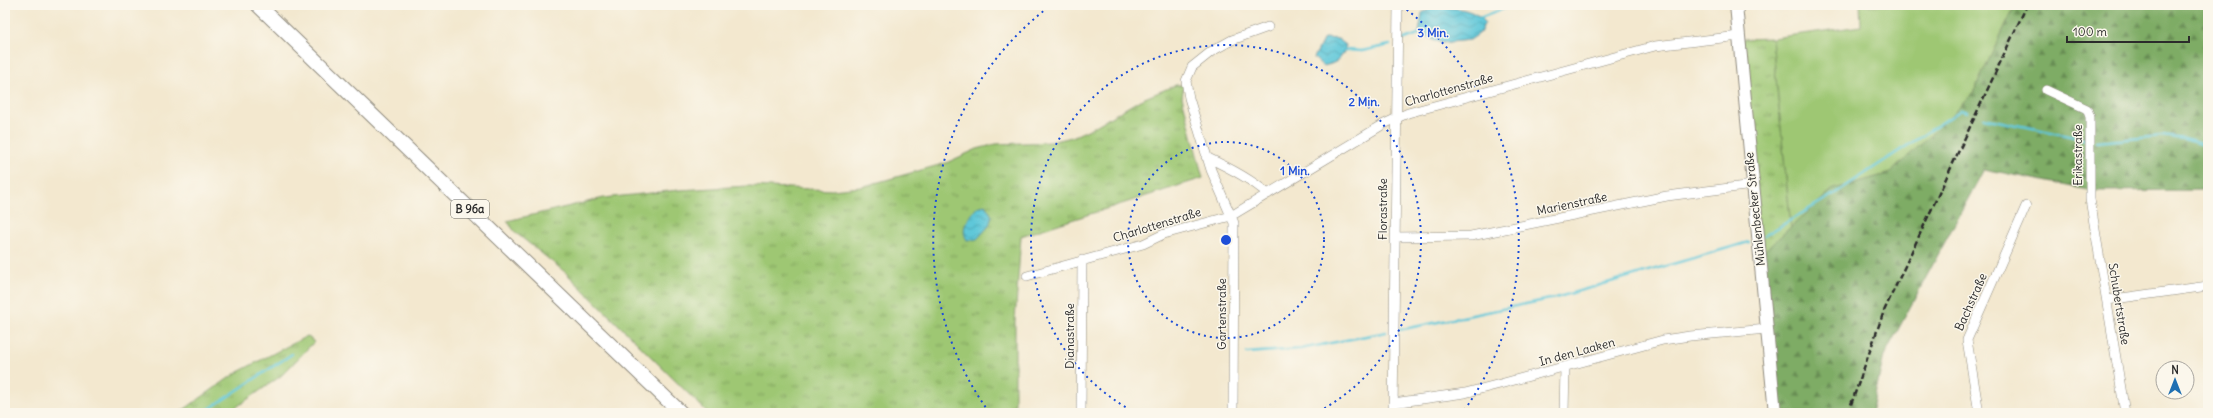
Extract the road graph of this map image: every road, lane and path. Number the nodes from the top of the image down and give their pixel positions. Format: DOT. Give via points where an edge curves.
graph roads {
  1 [pos="258,5"];
  2 [pos="1398,5"];
  3 [pos="1736,5"];
  4 [pos="1268,27"];
  5 [pos="1739,36"];
  6 [pos="2046,90"];
  7 [pos="1395,118"];
  8 [pos="1206,157"];
  9 [pos="1753,185"];
  10 [pos="1268,194"];
  11 [pos="2090,199"];
  12 [pos="2026,206"];
  13 [pos="1231,216"];
  14 [pos="1394,237"];
  15 [pos="1082,260"];
  16 [pos="1027,276"];
  17 [pos="2208,286"];
  18 [pos="2107,300"];
  19 [pos="1767,329"];
  20 [pos="1565,367"];
  21 [pos="1393,403"];
  22 [pos="681,413"];
  23 [pos="1081,413"];
  24 [pos="1233,413"];
  25 [pos="1393,413"];
  26 [pos="1564,413"];
  27 [pos="1775,413"];
  28 [pos="1978,413"];
  29 [pos="2125,413"];
  1 -- 22 [label="main road, B 96a"];
  2 -- 7 [label="street, Florastraße"];
  3 -- 5 [label="main road, Mühlenbecker Straße"];
  4 -- 8 [label="street, Gartenstraße" via="1239,37 1212,51 1199,60 1188,75 1186,83 1189,98"];
  5 -- 7 [label="street, Charlottenstraße" via="1655,46"];
  5 -- 9 [label="main road, Mühlenbecker Straße"];
  6 -- 11 [label="street, Erikastraße" via="2087,109 2090,117"];
  7 -- 10 [label="street, Charlottenstraße"];
  7 -- 14 [label="street, Florastraße"];
  8 -- 10 [label="street" via="1258,185"];
  8 -- 13 [label="street, Gartenstraße"];
  9 -- 14 [label="street, Marienstraße" via="1666,196 1471,236"];
  9 -- 19 [label="main road, Mühlenbecker Straße"];
  10 -- 13 [label="street, Charlottenstraße"];
  11 -- 18 [label="street, Schubertstraße"];
  12 -- 28 [label="street, Bachstraße" via="1967,340"];
  13 -- 15 [label="street, Charlottenstraße"];
  13 -- 24 [label="street, Gartenstraße" via="1234,223"];
  14 -- 21 [label="street, Florastraße"];
  15 -- 16 [label="street, Charlottenstraße"];
  15 -- 23 [label="street, Dianastraße"];
  17 -- 18 [label="street"];
  18 -- 29 [label="street, Schubertstraße"];
  19 -- 20 [label="street, In den Laaken" via="1663,340"];
  19 -- 27 [label="main road, Mühlenbecker Straße"];
  20 -- 21 [label="street, In den Laaken" via="1464,393"];
  20 -- 26 [label="street"];
  21 -- 25 [label="street, Florastraße"];
}
